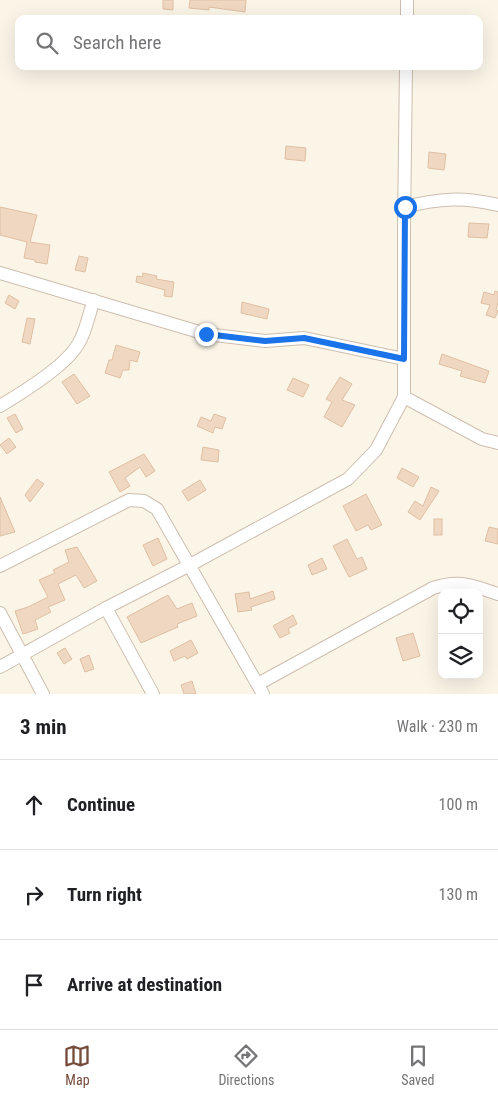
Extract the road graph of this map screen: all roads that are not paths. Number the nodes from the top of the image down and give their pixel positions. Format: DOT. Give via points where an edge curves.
graph roads {
  1 [pos="407,0"];
  2 [pos="407,15"];
  3 [pos="406,70"];
  4 [pos="498,205"];
  5 [pos="405,207"];
  6 [pos="0,273"];
  7 [pos="94,300"];
  8 [pos="404,359"];
  9 [pos="404,397"];
  10 [pos="0,406"];
  11 [pos="498,443"];
  12 [pos="190,565"];
  13 [pos="0,566"];
  14 [pos="498,594"];
  15 [pos="106,608"];
  16 [pos="0,613"];
  17 [pos="22,654"];
  18 [pos="0,667"];
  19 [pos="260,689"];
  20 [pos="43,694"];
  21 [pos="153,694"];
  1 -- 2 [label="street"];
  3 -- 5 [label="street"];
  4 -- 5 [label="street" via="472,199 431,200"];
  5 -- 8 [label="street"];
  6 -- 7 [label="street"];
  7 -- 8 [label="street" via="206,334 265,341 304,338"];
  7 -- 10 [label="street" via="75,350"];
  8 -- 9 [label="street"];
  9 -- 11 [label="street" via="482,439"];
  9 -- 12 [label="street" via="376,450 348,479"];
  12 -- 13 [label="street" via="157,509 144,501 129,500"];
  12 -- 15 [label="street"];
  12 -- 19 [label="street"];
  14 -- 19 [label="street" via="466,584 434,588"];
  15 -- 17 [label="street"];
  15 -- 21 [label="street"];
  16 -- 17 [label="street"];
  17 -- 18 [label="street"];
  17 -- 20 [label="street"];
}
